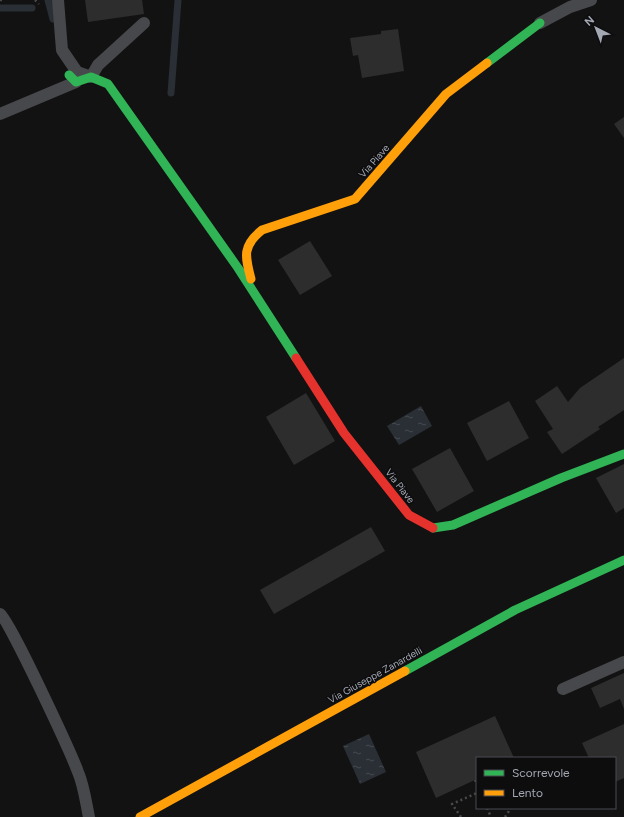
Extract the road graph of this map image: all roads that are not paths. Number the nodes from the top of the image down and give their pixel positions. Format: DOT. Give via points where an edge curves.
graph roads {
  1 [pos="58,0"];
  2 [pos="591,0"];
  3 [pos="540,23"];
  4 [pos="144,24"];
  5 [pos="91,77"];
  6 [pos="72,79"];
  7 [pos="0,114"];
  8 [pos="256,298"];
  9 [pos="624,454"];
  10 [pos="624,560"];
  11 [pos="0,614"];
  12 [pos="624,662"];
  13 [pos="563,689"];
  14 [pos="89,817"];
  15 [pos="140,817"];
  1 -- 5 [label="lane" via="62,50 77,72"];
  2 -- 3 [label="lane" via="570,7"];
  3 -- 8 [label="street, Via Piave" via="446,94 355,199 262,230 250,239 244,252"];
  4 -- 5 [label="lane" via="98,65"];
  5 -- 6 [label="street"];
  5 -- 8 [label="street, Via Piave" via="108,84 124,104 235,263"];
  6 -- 7 [label="lane"];
  8 -- 9 [label="street, Via Piave" via="344,433 409,515 434,528 453,525"];
  10 -- 15 [label="street, Via Giuseppe Zanardelli" via="515,610"];
  11 -- 14 [label="lane" via="16,639 79,774"];
  12 -- 13 [label="lane"];
}
